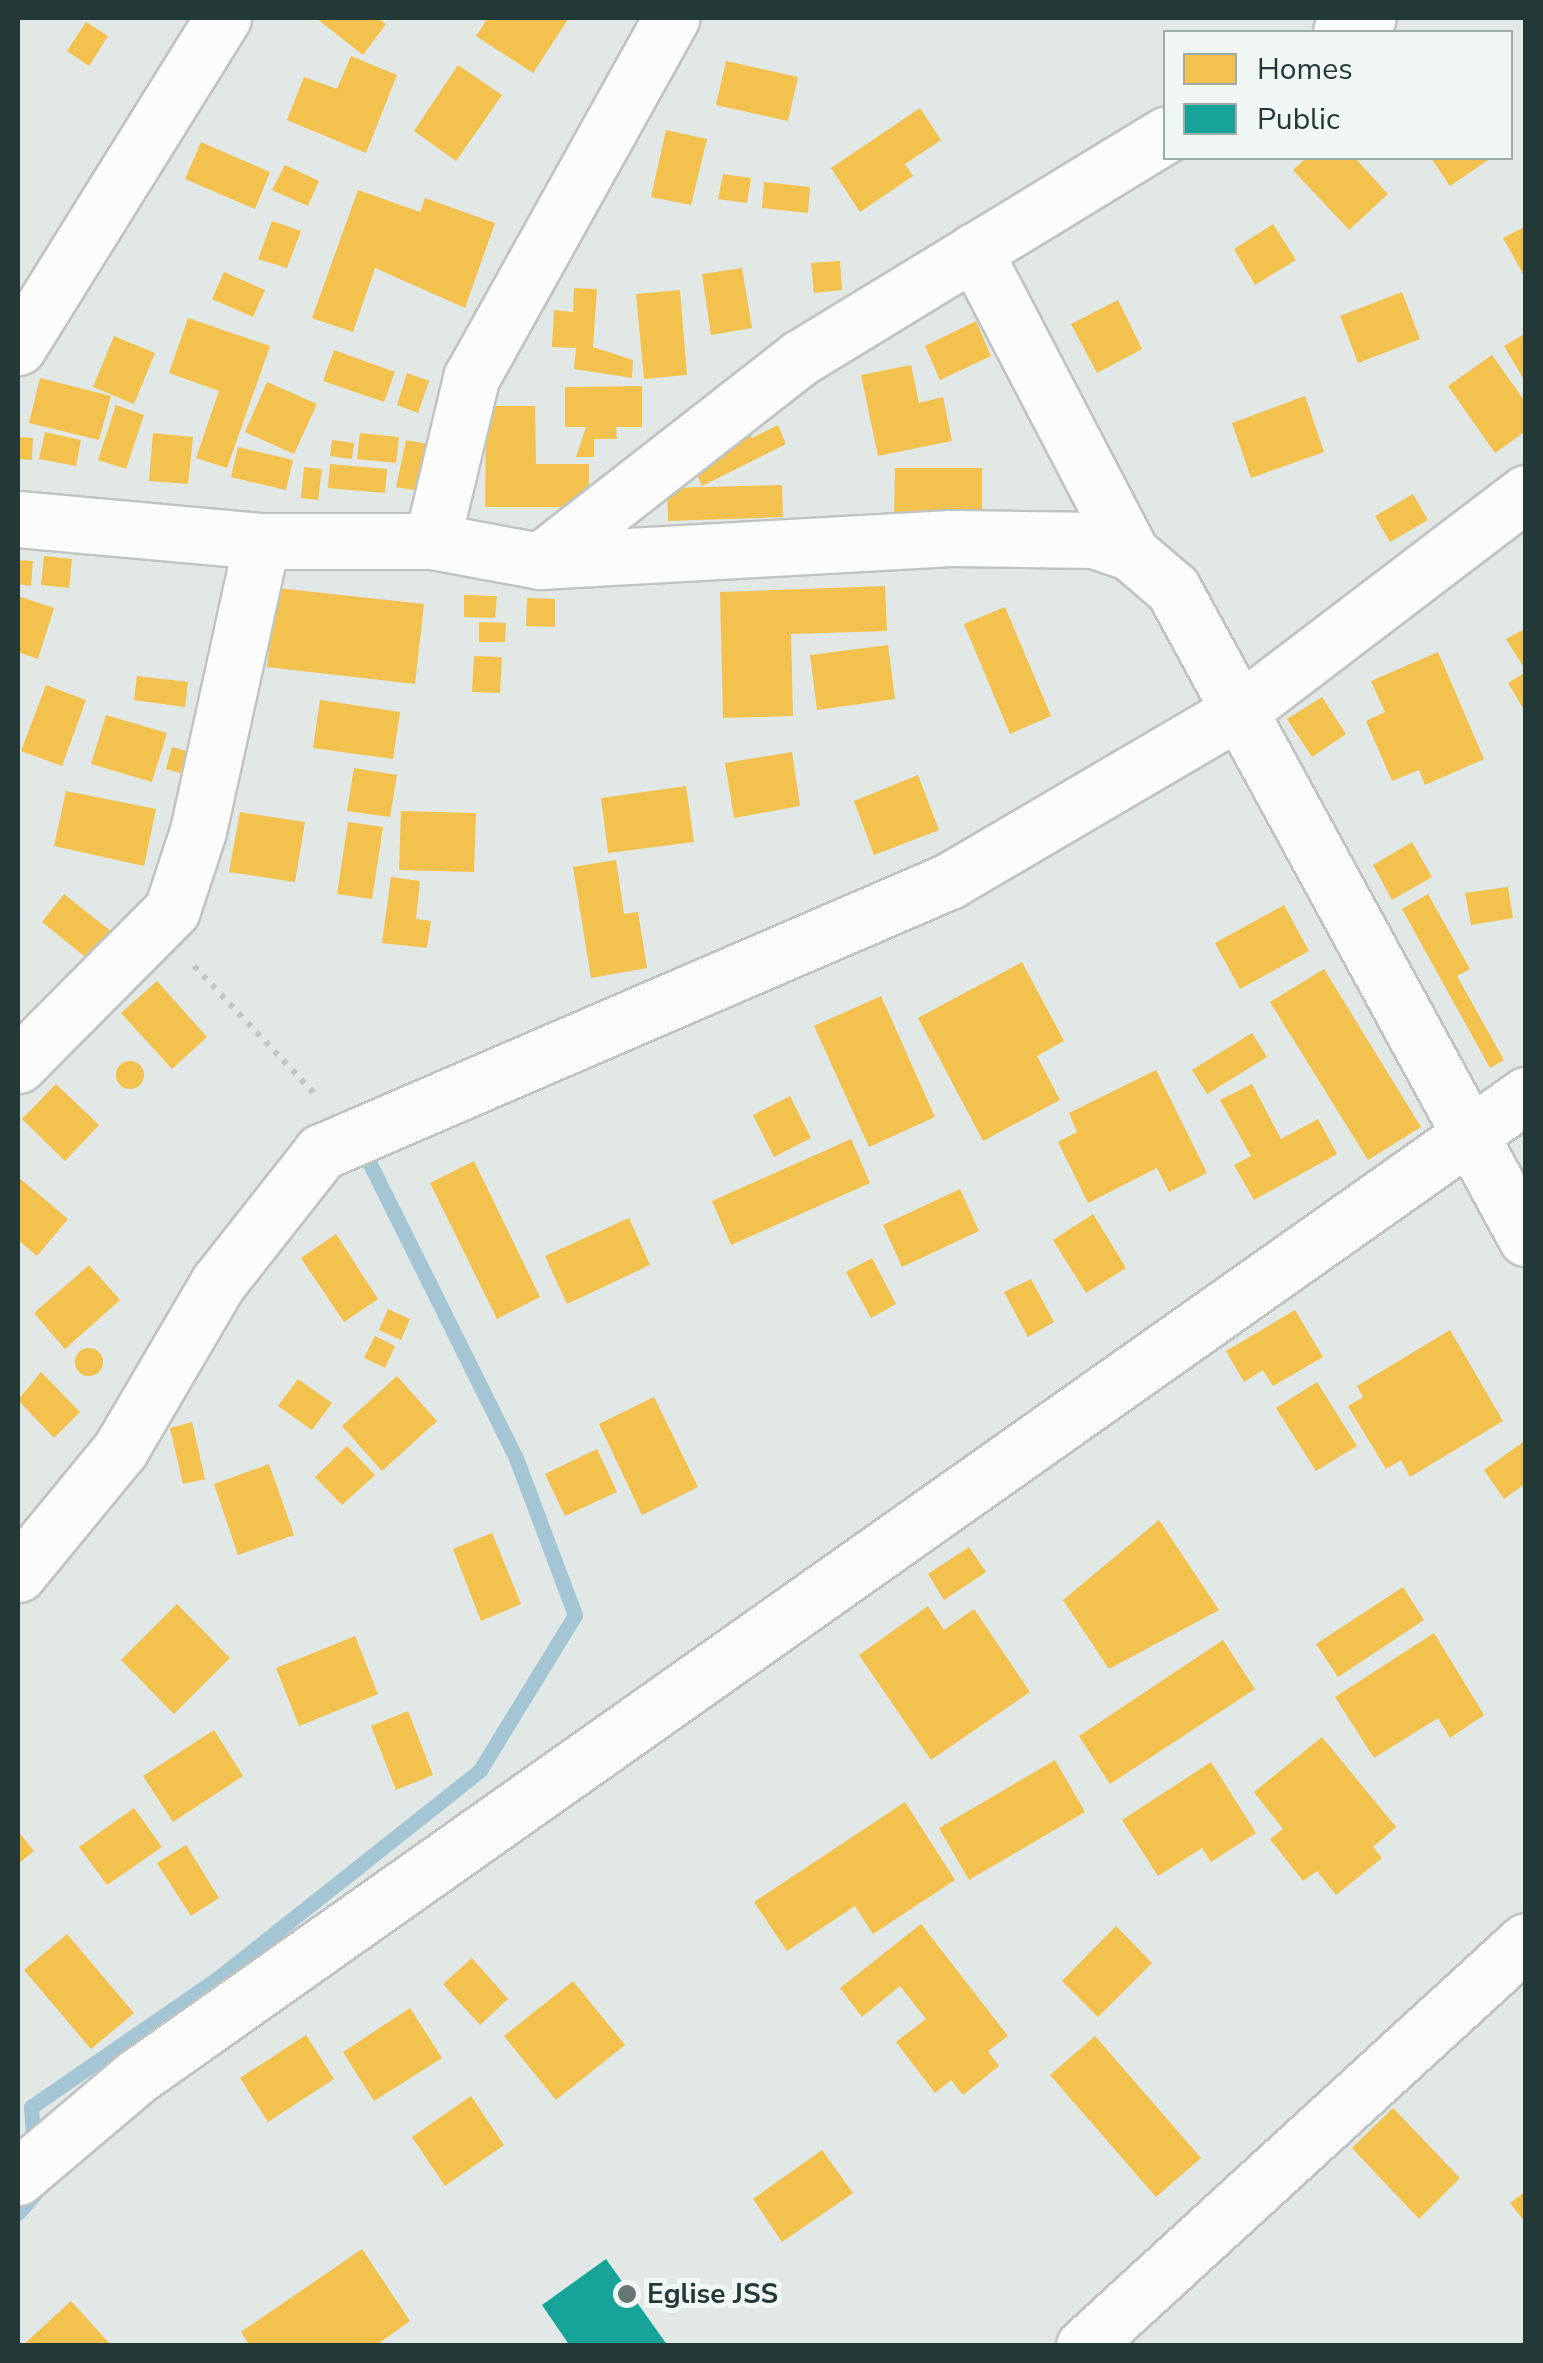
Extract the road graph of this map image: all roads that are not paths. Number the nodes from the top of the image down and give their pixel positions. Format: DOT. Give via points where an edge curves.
graph roads {
  1 [pos="223,18"];
  2 [pos="672,18"];
  3 [pos="1163,137"];
  4 [pos="974,251"];
  5 [pos="18,347"];
  6 [pos="1526,493"];
  7 [pos="18,518"];
  8 [pos="262,541"];
  9 [pos="432,541"];
  10 [pos="1132,553"];
  11 [pos="540,560"];
  12 [pos="1240,710"];
  13 [pos="18,1065"];
  14 [pos="1526,1095"];
  15 [pos="1467,1134"];
  16 [pos="1526,1238"];
  17 [pos="18,1574"];
  18 [pos="1526,1941"];
  19 [pos="18,2177"];
  20 [pos="1084,2346"];
  1 -- 5 [label="street"];
  2 -- 9 [label="street" via="471,378"];
  3 -- 4 [label="street"];
  4 -- 10 [label="street"];
  4 -- 11 [label="street" via="800,358"];
  6 -- 12 [label="street"];
  7 -- 8 [label="street"];
  8 -- 9 [label="street"];
  8 -- 13 [label="street" via="198,832 159,928"];
  9 -- 11 [label="street"];
  10 -- 11 [label="street" via="1094,540 952,538"];
  10 -- 12 [label="street" via="1173,590"];
  12 -- 15 [label="street"];
  12 -- 17 [label="street" via="949,881 321,1152 264,1221 120,1450"];
  14 -- 15 [label="street"];
  15 -- 16 [label="street"];
  15 -- 19 [label="street" via="136,2077"];
  18 -- 20 [label="street"];
}
